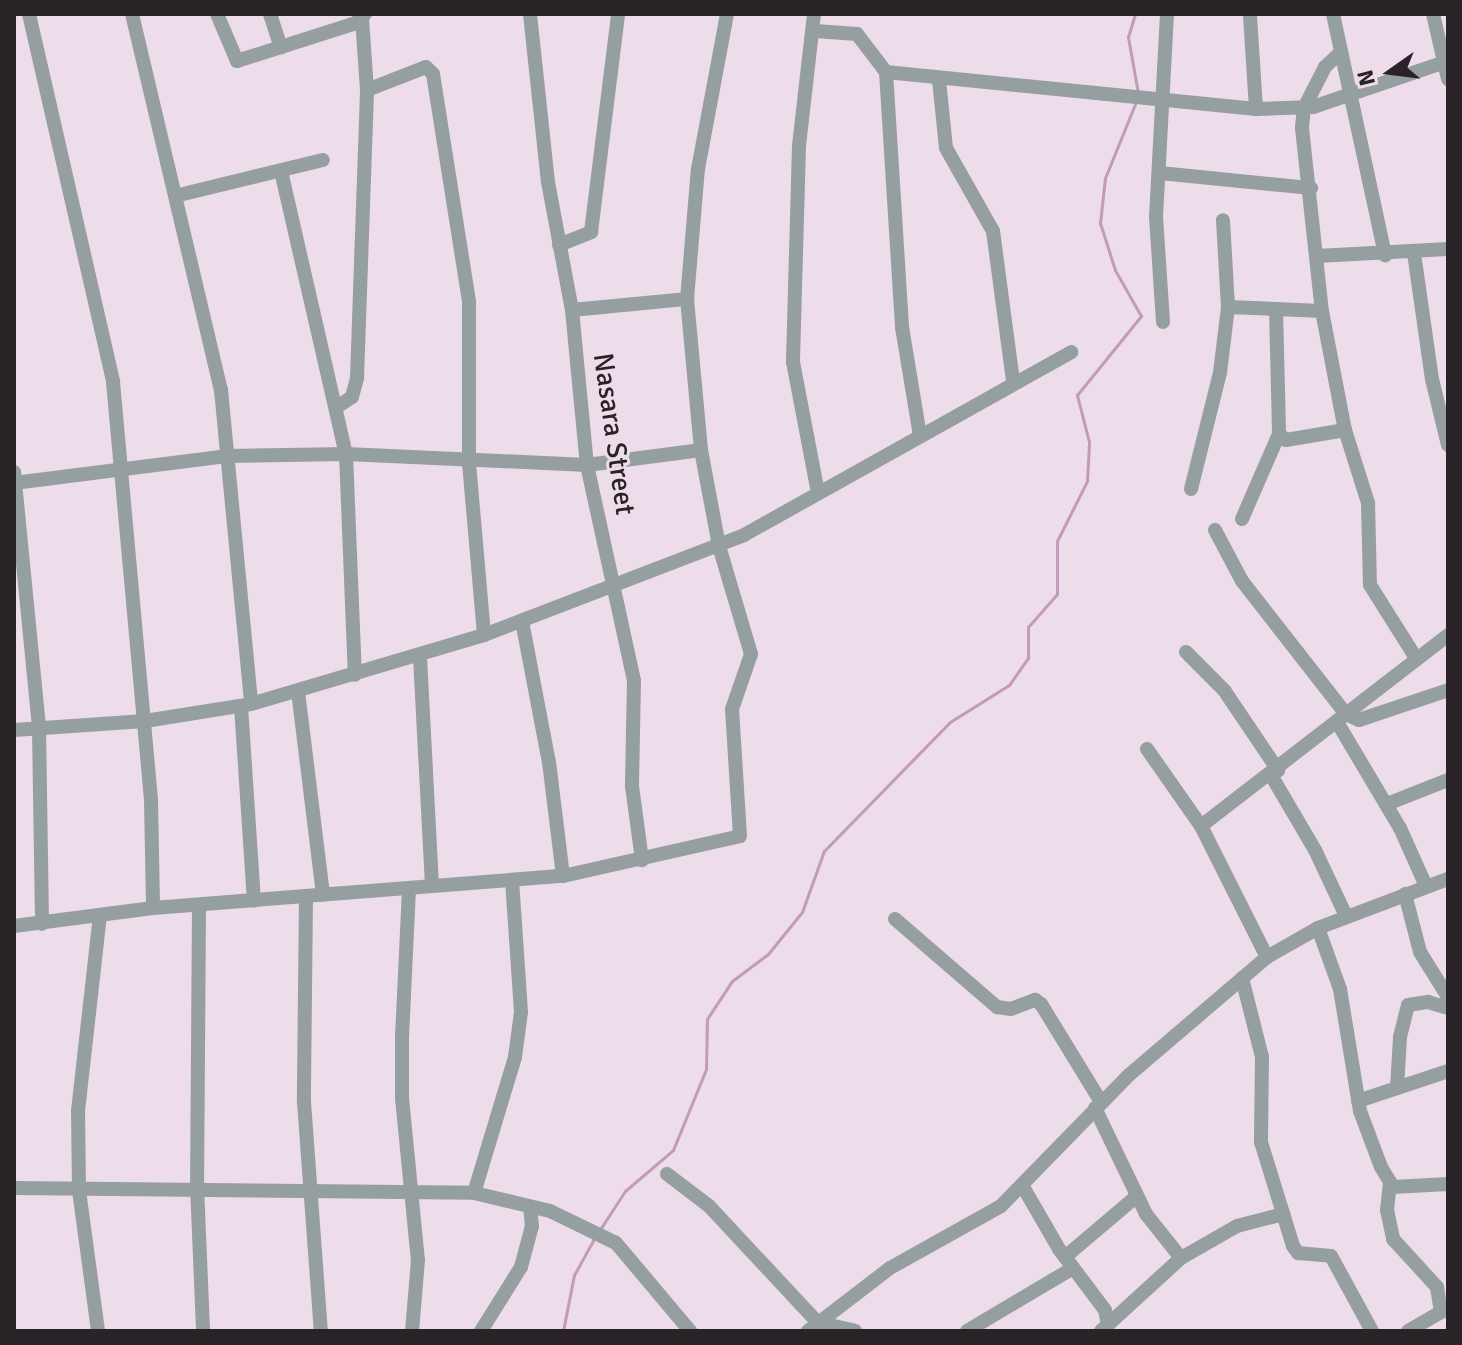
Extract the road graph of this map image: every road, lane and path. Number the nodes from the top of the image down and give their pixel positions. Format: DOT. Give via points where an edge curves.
graph roads {
  1 [pos="29,14"];
  2 [pos="132,14"];
  3 [pos="217,14"];
  4 [pos="270,14"];
  5 [pos="530,14"];
  6 [pos="618,14"];
  7 [pos="727,14"];
  8 [pos="814,14"];
  9 [pos="1167,14"];
  10 [pos="1333,14"];
  11 [pos="1433,14"];
  12 [pos="1250,16"];
  13 [pos="364,17"];
  14 [pos="815,31"];
  15 [pos="281,47"];
  16 [pos="1341,52"];
  17 [pos="1442,63"];
  18 [pos="886,72"];
  19 [pos="1448,79"];
  20 [pos="939,80"];
  21 [pos="367,90"];
  22 [pos="1349,95"];
  23 [pos="1163,97"];
  24 [pos="1304,108"];
  25 [pos="1256,109"];
  26 [pos="323,160"];
  27 [pos="281,171"];
  28 [pos="1160,173"];
  29 [pos="1311,188"];
  30 [pos="179,195"];
  31 [pos="1223,220"];
  32 [pos="559,245"];
  33 [pos="1448,249"];
  34 [pos="1414,253"];
  35 [pos="1385,255"];
  36 [pos="1317,256"];
  37 [pos="687,299"];
  38 [pos="1228,307"];
  39 [pos="1276,309"];
  40 [pos="572,310"];
  41 [pos="1322,311"];
  42 [pos="1163,322"];
  43 [pos="1071,352"];
  44 [pos="1013,381"];
  45 [pos="337,407"];
  46 [pos="1345,430"];
  47 [pos="1279,434"];
  48 [pos="920,436"];
  49 [pos="1448,445"];
  50 [pos="701,450"];
  51 [pos="346,454"];
  52 [pos="228,456"];
  53 [pos="469,463"];
  54 [pos="587,465"];
  55 [pos="122,471"];
  56 [pos="14,479"];
  57 [pos="1191,489"];
  58 [pos="818,493"];
  59 [pos="1242,519"];
  60 [pos="1215,530"];
  61 [pos="719,546"];
  62 [pos="613,583"];
  63 [pos="522,621"];
  64 [pos="484,635"];
  65 [pos="1448,635"];
  66 [pos="1186,652"];
  67 [pos="420,657"];
  68 [pos="1416,658"];
  69 [pos="355,675"];
  70 [pos="1448,690"];
  71 [pos="298,691"];
  72 [pos="246,705"];
  73 [pos="1341,718"];
  74 [pos="145,721"];
  75 [pos="39,729"];
  76 [pos="14,730"];
  77 [pos="1147,749"];
  78 [pos="1274,773"];
  79 [pos="1448,780"];
  80 [pos="1387,804"];
  81 [pos="1201,826"];
  82 [pos="642,860"];
  83 [pos="563,876"];
  84 [pos="1448,879"];
  85 [pos="512,881"];
  86 [pos="432,886"];
  87 [pos="1426,886"];
  88 [pos="409,889"];
  89 [pos="323,894"];
  90 [pos="1405,894"];
  91 [pos="306,896"];
  92 [pos="254,901"];
  93 [pos="199,906"];
  94 [pos="153,908"];
  95 [pos="100,916"];
  96 [pos="1346,916"];
  97 [pos="895,919"];
  98 [pos="42,924"];
  99 [pos="14,926"];
  100 [pos="1318,928"];
  101 [pos="1267,957"];
  102 [pos="1442,977"];
  103 [pos="1242,978"];
  104 [pos="1448,997"];
  105 [pos="1448,1008"];
  106 [pos="1448,1071"];
  107 [pos="1397,1088"];
  108 [pos="1358,1101"];
  109 [pos="1098,1105"];
  110 [pos="667,1174"];
  111 [pos="1390,1182"];
  112 [pos="1448,1184"];
  113 [pos="1022,1185"];
  114 [pos="197,1186"];
  115 [pos="14,1188"];
  116 [pos="410,1188"];
  117 [pos="79,1190"];
  118 [pos="307,1191"];
  119 [pos="474,1193"];
  120 [pos="1137,1196"];
  121 [pos="530,1207"];
  122 [pos="1283,1214"];
  123 [pos="1181,1258"];
  124 [pos="1069,1263"];
  125 [pos="1445,1309"];
  126 [pos="813,1327"];
  127 [pos="1105,1327"];
  128 [pos="98,1331"];
  129 [pos="203,1331"];
  130 [pos="321,1331"];
  131 [pos="412,1331"];
  132 [pos="481,1331"];
  133 [pos="690,1331"];
  134 [pos="855,1331"];
  135 [pos="967,1331"];
  136 [pos="1372,1331"];
  137 [pos="1408,1331"];
  1 -- 55 [label="street" via="104,335"];
  2 -- 30 [label="street"];
  3 -- 15 [label="street" via="237,61"];
  4 -- 15 [label="street"];
  5 -- 32 [label="street, Nasara Street"];
  6 -- 32 [label="street" via="591,232"];
  7 -- 37 [label="street" via="698,169"];
  8 -- 14 [label="street"];
  9 -- 23 [label="street"];
  10 -- 16 [label="street"];
  11 -- 17 [label="street"];
  12 -- 25 [label="street"];
  13 -- 15 [label="street"];
  13 -- 21 [label="street"];
  14 -- 18 [label="street" via="857,34"];
  14 -- 58 [label="street" via="799,146 793,362"];
  16 -- 22 [label="street"];
  16 -- 24 [label="street" via="1325,67"];
  17 -- 19 [label="street"];
  17 -- 22 [label="street"];
  18 -- 20 [label="street"];
  18 -- 48 [label="street" via="902,327"];
  20 -- 23 [label="street"];
  20 -- 44 [label="street" via="946,148 993,231"];
  21 -- 45 [label="street" via="357,378 352,397"];
  21 -- 53 [label="street" via="426,67 433,74 469,302"];
  22 -- 24 [label="street"];
  22 -- 35 [label="street"];
  23 -- 25 [label="street"];
  23 -- 28 [label="street"];
  24 -- 25 [label="street"];
  24 -- 29 [label="street"];
  26 -- 27 [label="street"];
  27 -- 30 [label="street"];
  27 -- 45 [label="street" via="294,246"];
  28 -- 29 [label="street"];
  28 -- 42 [label="street" via="1156,217"];
  29 -- 36 [label="street"];
  30 -- 52 [label="street" via="221,390"];
  31 -- 38 [label="street"];
  32 -- 40 [label="street, Nasara Street"];
  33 -- 34 [label="street"];
  34 -- 35 [label="street"];
  34 -- 49 [label="street" via="1432,379"];
  35 -- 36 [label="street"];
  36 -- 41 [label="street"];
  37 -- 40 [label="street"];
  37 -- 50 [label="street"];
  38 -- 39 [label="street"];
  38 -- 57 [label="street" via="1212,416"];
  39 -- 41 [label="street"];
  39 -- 47 [label="street"];
  40 -- 54 [label="street, Nasara Street"];
  41 -- 46 [label="street"];
  43 -- 44 [label="street"];
  44 -- 48 [label="street"];
  45 -- 51 [label="street"];
  46 -- 47 [label="street" via="1286,440"];
  46 -- 68 [label="street" via="1368,503 1370,585"];
  47 -- 59 [label="street"];
  48 -- 58 [label="street"];
  50 -- 54 [label="street"];
  50 -- 61 [label="street"];
  51 -- 52 [label="street"];
  51 -- 53 [label="street"];
  51 -- 69 [label="street"];
  52 -- 55 [label="street"];
  52 -- 72 [label="street"];
  53 -- 54 [label="street"];
  53 -- 64 [label="street"];
  54 -- 62 [label="street, Nasara Street"];
  55 -- 56 [label="street"];
  55 -- 74 [label="street"];
  56 -- 75 [label="street"];
  58 -- 61 [label="street"];
  60 -- 73 [label="street" via="1242,581"];
  61 -- 62 [label="street"];
  61 -- 82 [label="street" via="751,654 732,709 740,836"];
  62 -- 63 [label="street"];
  62 -- 82 [label="street, Nasara Street" via="634,680 632,786"];
  63 -- 64 [label="street"];
  63 -- 83 [label="street" via="549,762"];
  64 -- 67 [label="street"];
  65 -- 68 [label="street"];
  66 -- 78 [label="street" via="1224,690"];
  67 -- 69 [label="street"];
  67 -- 86 [label="street"];
  68 -- 73 [label="street"];
  69 -- 71 [label="street"];
  70 -- 73 [label="street" via="1359,720"];
  71 -- 72 [label="street"];
  71 -- 89 [label="street"];
  72 -- 74 [label="street"];
  72 -- 92 [label="street"];
  73 -- 78 [label="street"];
  73 -- 80 [label="street"];
  74 -- 75 [label="street"];
  74 -- 94 [label="street"];
  75 -- 76 [label="street"];
  75 -- 98 [label="street"];
  77 -- 81 [label="street"];
  78 -- 81 [label="street"];
  78 -- 96 [label="street"];
  79 -- 80 [label="street"];
  80 -- 87 [label="street"];
  81 -- 101 [label="street"];
  82 -- 83 [label="street"];
  83 -- 85 [label="street"];
  84 -- 87 [label="street"];
  85 -- 86 [label="street"];
  85 -- 119 [label="street" via="521,1012 515,1057"];
  86 -- 88 [label="street"];
  87 -- 90 [label="street"];
  88 -- 89 [label="street"];
  88 -- 116 [label="street" via="402,1035"];
  89 -- 91 [label="street"];
  90 -- 96 [label="street"];
  90 -- 102 [label="street" via="1420,952"];
  91 -- 92 [label="street"];
  91 -- 118 [label="street"];
  92 -- 93 [label="street"];
  93 -- 94 [label="street"];
  93 -- 114 [label="street"];
  94 -- 95 [label="street"];
  95 -- 98 [label="street"];
  95 -- 117 [label="street" via="78,1111"];
  96 -- 100 [label="street"];
  97 -- 109 [label="street" via="997,1007 1011,1009 1035,1000 1041,1004"];
  98 -- 99 [label="street"];
  100 -- 101 [label="street"];
  100 -- 108 [label="street" via="1340,989"];
  101 -- 103 [label="street"];
  102 -- 104 [label="street"];
  103 -- 109 [label="street"];
  103 -- 122 [label="street" via="1262,1057 1261,1142"];
  105 -- 107 [label="street" via="1428,1002 1408,1005"];
  106 -- 107 [label="street"];
  107 -- 108 [label="street"];
  108 -- 111 [label="street"];
  109 -- 113 [label="street"];
  109 -- 120 [label="street"];
  110 -- 126 [label="street" via="709,1206"];
  111 -- 112 [label="street" via="1400,1189"];
  111 -- 125 [label="street" via="1387,1210 1393,1239 1437,1287"];
  113 -- 124 [label="street"];
  113 -- 126 [label="street" via="1001,1206 890,1268"];
  114 -- 117 [label="street"];
  114 -- 118 [label="street"];
  114 -- 129 [label="street"];
  115 -- 117 [label="street"];
  116 -- 118 [label="street"];
  116 -- 119 [label="street"];
  116 -- 131 [label="street" via="418,1260"];
  117 -- 128 [label="street"];
  118 -- 130 [label="street"];
  119 -- 121 [label="street"];
  120 -- 123 [label="street" via="1158,1235"];
  120 -- 124 [label="street"];
  121 -- 132 [label="street" via="532,1226 521,1267"];
  121 -- 133 [label="street" via="616,1243"];
  122 -- 123 [label="street" via="1237,1226"];
  122 -- 136 [label="street" via="1295,1252 1331,1256"];
  123 -- 127 [label="street"];
  124 -- 127 [label="street" via="1105,1310"];
  124 -- 135 [label="street"];
  125 -- 137 [label="street"];
  126 -- 134 [label="street"];
}
